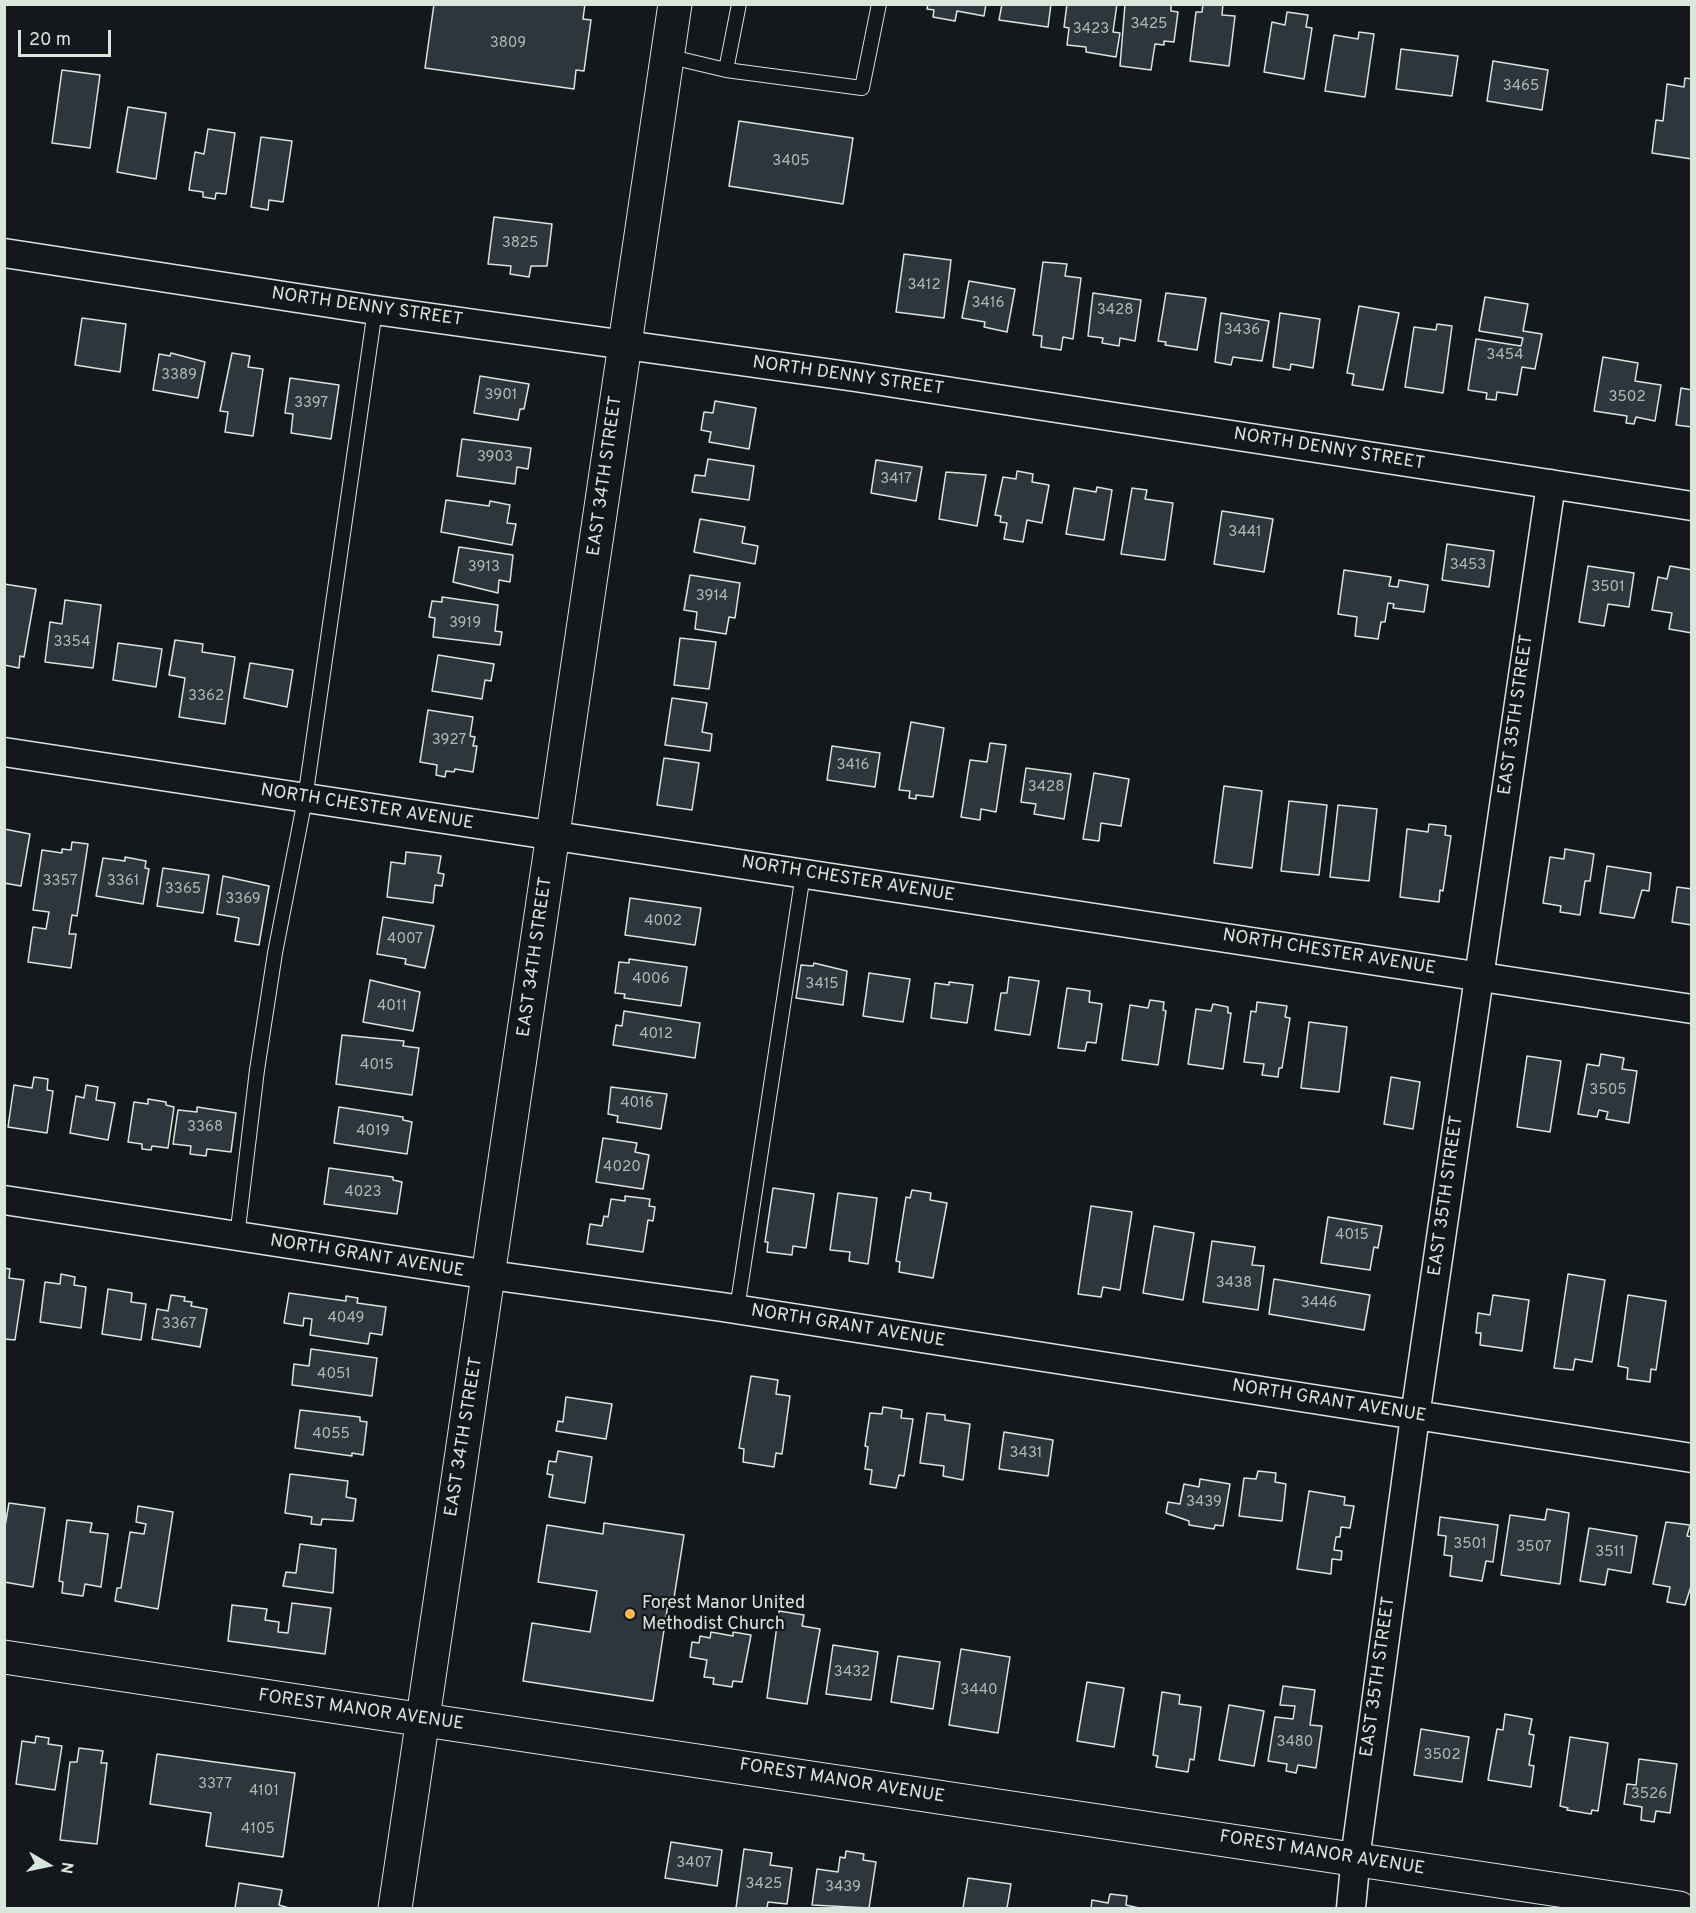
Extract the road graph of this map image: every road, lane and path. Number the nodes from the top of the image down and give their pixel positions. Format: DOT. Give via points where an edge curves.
graph roads {
  1 [pos="675,4"];
  2 [pos="739,4"];
  3 [pos="879,4"];
  4 [pos="667,56"];
  5 [pos="726,70"];
  6 [pos="4,253"];
  7 [pos="375,310"];
  8 [pos="625,344"];
  9 [pos="1551,484"];
  10 [pos="1692,506"];
  11 [pos="4,752"];
  12 [pos="305,799"];
  13 [pos="554,836"];
  14 [pos="803,874"];
  15 [pos="1480,976"];
  16 [pos="1692,1009"];
  17 [pos="4,1200"];
  18 [pos="237,1237"];
  19 [pos="490,1275"];
  20 [pos="737,1309"];
  21 [pos="1415,1416"];
  22 [pos="1692,1458"];
  23 [pos="4,1658"];
  24 [pos="421,1720"];
  25 [pos="1356,1859"];
  26 [pos="395,1908"];
  27 [pos="1351,1908"];
  28 [pos="1679,1908"];
  1 -- 4 [label="main road, EAST 34TH STREET"];
  2 -- 5 [label="lane"];
  3 -- 5 [label="lane" via="862,88"];
  4 -- 5 [label="lane"];
  4 -- 8 [label="main road, EAST 34TH STREET"];
  6 -- 7 [label="street, NORTH DENNY STREET"];
  7 -- 8 [label="street, NORTH DENNY STREET"];
  7 -- 12 [label="lane"];
  8 -- 9 [label="street, NORTH DENNY STREET"];
  8 -- 13 [label="main road, EAST 34TH STREET"];
  9 -- 10 [label="street, NORTH DENNY STREET"];
  9 -- 15 [label="street, EAST 35TH STREET"];
  11 -- 12 [label="street, NORTH CHESTER AVENUE"];
  12 -- 13 [label="street, NORTH CHESTER AVENUE"];
  12 -- 18 [label="lane" via="275,953"];
  13 -- 14 [label="street, NORTH CHESTER AVENUE"];
  13 -- 19 [label="main road, EAST 34TH STREET"];
  14 -- 15 [label="street, NORTH CHESTER AVENUE"];
  14 -- 20 [label="lane"];
  15 -- 16 [label="street, NORTH CHESTER AVENUE"];
  15 -- 21 [label="street, EAST 35TH STREET"];
  17 -- 18 [label="street, NORTH GRANT AVENUE"];
  18 -- 19 [label="street, NORTH GRANT AVENUE"];
  19 -- 20 [label="street, NORTH GRANT AVENUE"];
  19 -- 24 [label="main road, EAST 34TH STREET"];
  20 -- 21 [label="street, NORTH GRANT AVENUE"];
  21 -- 22 [label="street, NORTH GRANT AVENUE"];
  21 -- 25 [label="street, EAST 35TH STREET"];
  23 -- 24 [label="main road, FOREST MANOR AVENUE"];
  24 -- 25 [label="main road, FOREST MANOR AVENUE"];
  24 -- 26 [label="main road, EAST 34TH STREET"];
  25 -- 27 [label="street, EAST 35TH STREET"];
  25 -- 28 [label="main road, FOREST MANOR AVENUE"];
}
